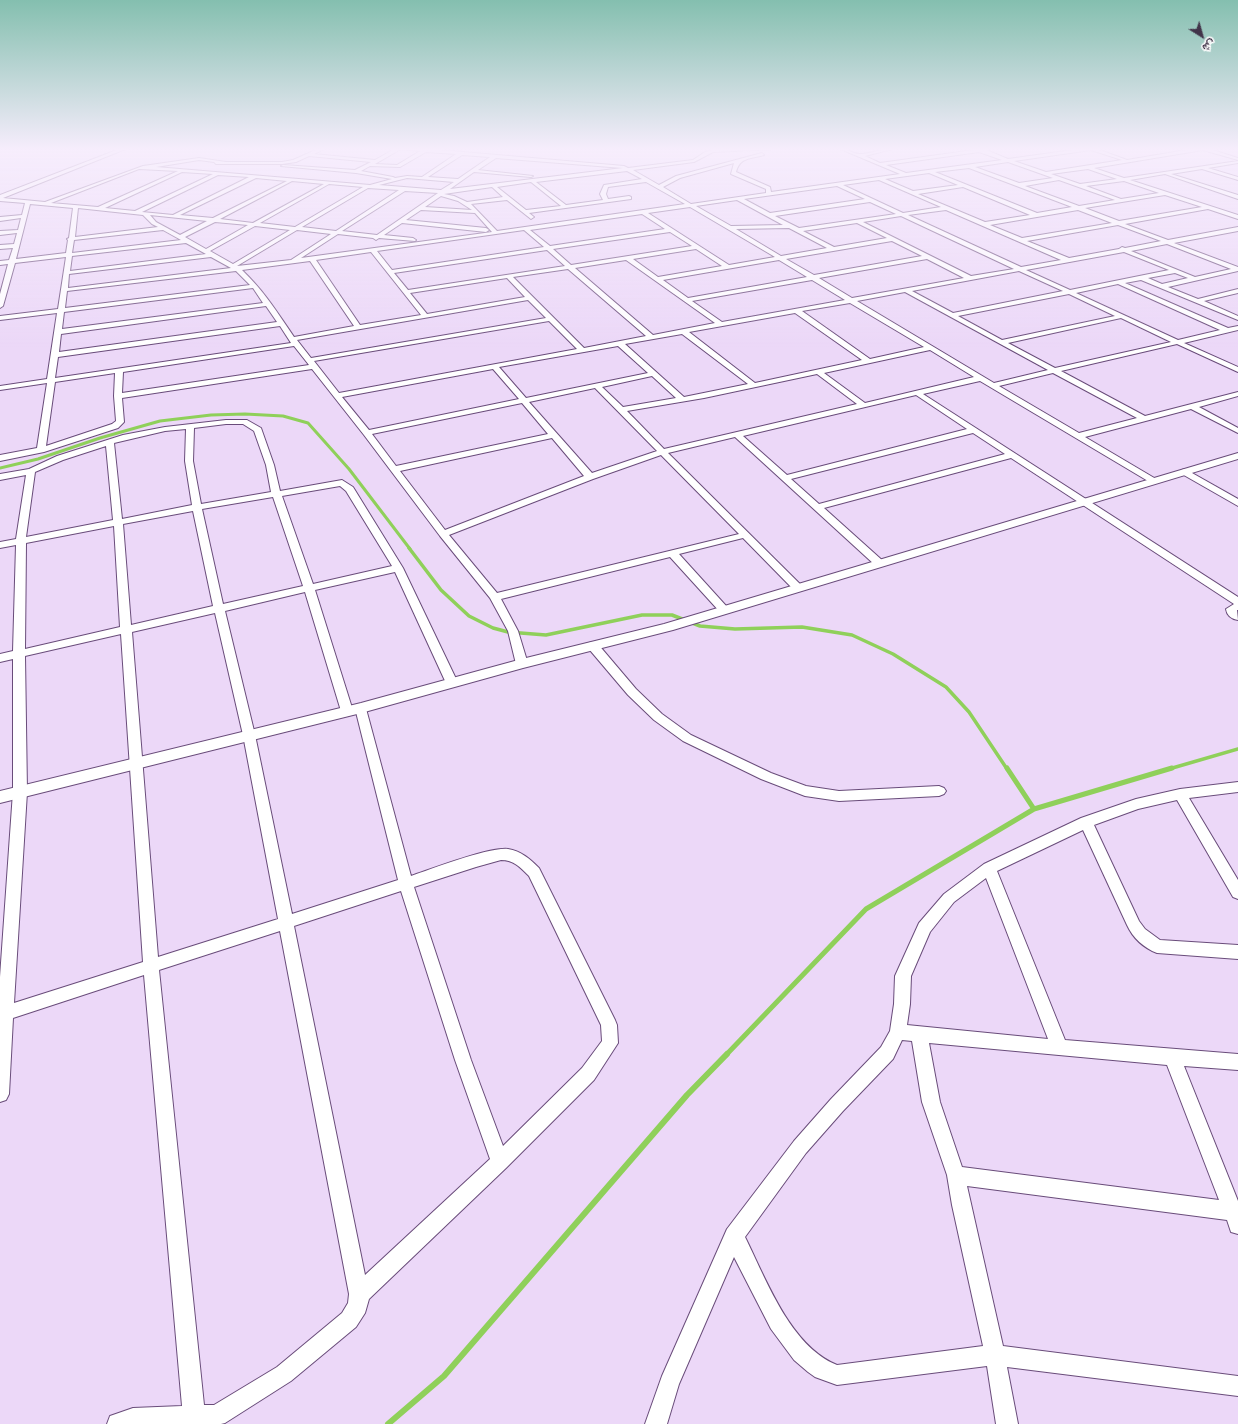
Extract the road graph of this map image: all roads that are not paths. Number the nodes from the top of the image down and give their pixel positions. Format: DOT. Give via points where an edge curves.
graph roads {
  1 [pos="75,214"];
  2 [pos="142,214"];
  3 [pos="156,214"];
  4 [pos="176,214"];
  5 [pos="224,214"];
  6 [pos="271,214"];
  7 [pos="320,214"];
  8 [pos="364,214"];
  9 [pos="411,214"];
  10 [pos="479,214"];
  11 [pos="528,214"];
  12 [pos="626,214"];
  13 [pos="647,214"];
  14 [pos="707,214"];
  15 [pos="774,214"];
  16 [pos="900,214"];
  17 [pos="904,214"];
  18 [pos="961,214"];
  19 [pos="1039,214"];
  20 [pos="1096,214"];
  21 [pos="1171,214"];
  22 [pos="770,215"];
  23 [pos="1036,215"];
  24 [pos="24,216"];
  25 [pos="173,216"];
  26 [pos="0,219"];
  27 [pos="213,220"];
  28 [pos="401,221"];
  29 [pos="857,221"];
  30 [pos="1120,223"];
  31 [pos="254,224"];
  32 [pos="984,224"];
  33 [pos="790,226"];
  34 [pos="542,227"];
  35 [pos="165,228"];
  36 [pos="730,228"];
  37 [pos="296,229"];
  38 [pos="526,229"];
  39 [pos="1238,229"];
  40 [pos="670,230"];
  41 [pos="799,230"];
  42 [pos="20,231"];
  43 [pos="1227,231"];
  44 [pos="336,232"];
  45 [pos="495,232"];
  46 [pos="0,233"];
  47 [pos="1238,234"];
  48 [pos="379,237"];
  49 [pos="70,239"];
  50 [pos="184,239"];
  51 [pos="893,239"];
  52 [pos="1022,240"];
  53 [pos="373,241"];
  54 [pos="1166,241"];
  55 [pos="432,242"];
  56 [pos="367,245"];
  57 [pos="16,246"];
  58 [pos="0,247"];
  59 [pos="697,247"];
  60 [pos="548,248"];
  61 [pos="833,249"];
  62 [pos="1122,249"];
  63 [pos="373,250"];
  64 [pos="209,253"];
  65 [pos="356,253"];
  66 [pos="68,255"];
  67 [pos="928,257"];
  68 [pos="628,258"];
  69 [pos="780,258"];
  70 [pos="312,259"];
  71 [pos="1067,260"];
  72 [pos="1232,260"];
  73 [pos="12,261"];
  74 [pos="291,262"];
  75 [pos="1220,262"];
  76 [pos="0,263"];
  77 [pos="570,267"];
  78 [pos="728,267"];
  79 [pos="235,268"];
  80 [pos="1019,268"];
  81 [pos="1238,269"];
  82 [pos="1175,271"];
  83 [pos="390,272"];
  84 [pos="66,273"];
  85 [pos="508,276"];
  86 [pos="812,277"];
  87 [pos="970,278"];
  88 [pos="1140,278"];
  89 [pos="658,279"];
  90 [pos="1195,279"];
  91 [pos="0,280"];
  92 [pos="7,280"];
  93 [pos="1118,282"];
  94 [pos="255,286"];
  95 [pos="1162,286"];
  96 [pos="63,290"];
  97 [pos="905,290"];
  98 [pos="1238,291"];
  99 [pos="406,292"];
  100 [pos="1070,292"];
  101 [pos="1,298"];
  102 [pos="529,298"];
  103 [pos="686,300"];
  104 [pos="850,300"];
  105 [pos="1197,301"];
  106 [pos="269,304"];
  107 [pos="0,306"];
  108 [pos="60,310"];
  109 [pos="796,310"];
  110 [pos="953,315"];
  111 [pos="425,316"];
  112 [pos="1122,316"];
  113 [pos="0,318"];
  114 [pos="1238,318"];
  115 [pos="549,319"];
  116 [pos="281,324"];
  117 [pos="720,324"];
  118 [pos="359,328"];
  119 [pos="1238,328"];
  120 [pos="1226,330"];
  121 [pos="683,331"];
  122 [pos="57,332"];
  123 [pos="651,337"];
  124 [pos="294,342"];
  125 [pos="1002,342"];
  126 [pos="1178,342"];
  127 [pos="619,343"];
  128 [pos="930,348"];
  129 [pos="582,350"];
  130 [pos="54,355"];
  131 [pos="868,361"];
  132 [pos="311,363"];
  133 [pos="495,367"];
  134 [pos="1238,370"];
  135 [pos="119,371"];
  136 [pos="1055,371"];
  137 [pos="818,372"];
  138 [pos="653,374"];
  139 [pos="981,378"];
  140 [pos="50,380"];
  141 [pos="992,385"];
  142 [pos="597,386"];
  143 [pos="753,386"];
  144 [pos="0,388"];
  145 [pos="917,393"];
  146 [pos="1238,394"];
  147 [pos="338,395"];
  148 [pos="118,396"];
  149 [pos="525,400"];
  150 [pos="683,400"];
  151 [pos="863,405"];
  152 [pos="1192,406"];
  153 [pos="621,410"];
  154 [pos="1144,419"];
  155 [pos="190,426"];
  156 [pos="974,430"];
  157 [pos="1238,431"];
  158 [pos="367,433"];
  159 [pos="737,434"];
  160 [pos="554,435"];
  161 [pos="1079,436"];
  162 [pos="110,442"];
  163 [pos="41,450"];
  164 [pos="661,452"];
  165 [pos="1013,455"];
  166 [pos="1238,456"];
  167 [pos="0,458"];
  168 [pos="395,469"];
  169 [pos="30,471"];
  170 [pos="1185,472"];
  171 [pos="0,476"];
  172 [pos="590,477"];
  173 [pos="785,478"];
  174 [pos="1153,481"];
  175 [pos="276,493"];
  176 [pos="1086,501"];
  177 [pos="1238,503"];
  178 [pos="198,507"];
  179 [pos="818,507"];
  180 [pos="118,522"];
  181 [pos="443,534"];
  182 [pos="745,535"];
  183 [pos="21,541"];
  184 [pos="0,545"];
  185 [pos="672,553"];
  186 [pos="880,563"];
  187 [pos="398,568"];
  188 [pos="309,588"];
  189 [pos="798,588"];
  190 [pos="495,597"];
  191 [pos="1238,602"];
  192 [pos="1238,606"];
  193 [pos="219,609"];
  194 [pos="720,611"];
  195 [pos="1238,617"];
  196 [pos="125,630"];
  197 [pos="593,646"];
  198 [pos="18,653"];
  199 [pos="0,658"];
  200 [pos="522,664"];
  201 [pos="452,683"];
  202 [pos="354,709"];
  203 [pos="249,734"];
  204 [pos="137,763"];
  205 [pos="1238,788"];
  206 [pos="939,791"];
  207 [pos="20,792"];
  208 [pos="1180,794"];
  209 [pos="0,797"];
  210 [pos="1086,822"];
  211 [pos="989,868"];
  212 [pos="406,884"];
  213 [pos="1238,893"];
  214 [pos="286,921"];
  215 [pos="1238,952"];
  216 [pos="151,965"];
  217 [pos="3,1014"];
  218 [pos="898,1032"];
  219 [pos="919,1034"];
  220 [pos="1060,1047"];
  221 [pos="1172,1057"];
  222 [pos="1238,1062"];
  223 [pos="0,1094"];
  224 [pos="500,1162"];
  225 [pos="956,1175"];
  226 [pos="1236,1216"];
  227 [pos="734,1236"];
  228 [pos="359,1294"];
  229 [pos="995,1355"];
  230 [pos="1238,1386"];
  231 [pos="194,1417"];
  232 [pos="118,1424"];
  233 [pos="656,1424"];
  234 [pos="1007,1424"];
  1 -- 49 [label="street"];
  2 -- 35 [label="street"];
  3 -- 25 [label="street"];
  4 -- 25 [label="street"];
  5 -- 27 [label="street"];
  6 -- 31 [label="street"];
  7 -- 37 [label="street"];
  8 -- 44 [label="street"];
  9 -- 28 [label="street"];
  10 -- 45 [label="street"];
  11 -- 34 [label="street"];
  12 -- 34 [label="street"];
  13 -- 40 [label="street"];
  14 -- 36 [label="street"];
  15 -- 22 [label="street"];
  16 -- 29 [label="street"];
  17 -- 80 [label="street"];
  18 -- 32 [label="street"];
  19 -- 23 [label="street"];
  20 -- 30 [label="street"];
  21 -- 30 [label="street"];
  22 -- 33 [label="street"];
  23 -- 32 [label="street"];
  24 -- 26 [label="street"];
  24 -- 42 [label="street"];
  25 -- 27 [label="street"];
  27 -- 31 [label="street"];
  27 -- 50 [label="street"];
  28 -- 45 [label="street"];
  28 -- 48 [label="street"];
  29 -- 41 [label="street"];
  29 -- 51 [label="street"];
  30 -- 52 [label="street"];
  30 -- 54 [label="street"];
  31 -- 37 [label="street"];
  31 -- 64 [label="street"];
  32 -- 52 [label="street"];
  33 -- 36 [label="street"];
  33 -- 41 [label="street"];
  34 -- 38 [label="street"];
  35 -- 49 [label="street"];
  35 -- 50 [label="street"];
  36 -- 69 [label="street"];
  37 -- 44 [label="street"];
  37 -- 79 [label="street"];
  38 -- 45 [label="street"];
  38 -- 60 [label="street"];
  39 -- 43 [label="street"];
  40 -- 59 [label="street"];
  40 -- 60 [label="street"];
  41 -- 61 [label="street"];
  42 -- 46 [label="street"];
  42 -- 57 [label="street"];
  43 -- 47 [label="street"];
  43 -- 54 [label="street"];
  44 -- 48 [label="street"];
  44 -- 74 [label="street"];
  45 -- 55 [label="street"];
  48 -- 53 [label="street"];
  48 -- 55 [label="street"];
  49 -- 66 [label="street"];
  50 -- 64 [label="street"];
  50 -- 66 [label="street"];
  51 -- 61 [label="street"];
  51 -- 67 [label="street"];
  52 -- 71 [label="street"];
  54 -- 62 [label="street"];
  54 -- 75 [label="street"];
  55 -- 63 [label="street"];
  56 -- 65 [label="street"];
  57 -- 58 [label="street"];
  57 -- 73 [label="street"];
  59 -- 68 [label="street"];
  59 -- 78 [label="street"];
  60 -- 77 [label="street"];
  60 -- 83 [label="street"];
  61 -- 69 [label="street"];
  62 -- 71 [label="street"];
  62 -- 82 [label="street"];
  63 -- 65 [label="street"];
  63 -- 83 [label="street"];
  64 -- 79 [label="street"];
  64 -- 84 [label="street"];
  65 -- 70 [label="street"];
  66 -- 73 [label="street"];
  66 -- 84 [label="street"];
  67 -- 86 [label="street"];
  67 -- 87 [label="street"];
  68 -- 77 [label="street"];
  68 -- 89 [label="street"];
  69 -- 78 [label="street"];
  69 -- 86 [label="street"];
  70 -- 74 [label="street"];
  70 -- 118 [label="street"];
  71 -- 80 [label="street"];
  72 -- 75 [label="street"];
  73 -- 76 [label="street"];
  73 -- 92 [label="street"];
  74 -- 79 [label="street"];
  75 -- 81 [label="street"];
  77 -- 85 [label="street"];
  77 -- 123 [label="street"];
  78 -- 89 [label="street"];
  79 -- 94 [label="street"];
  79 -- 96 [label="street"];
  80 -- 87 [label="street"];
  80 -- 100 [label="street"];
  81 -- 90 [label="street"];
  82 -- 88 [label="street"];
  82 -- 90 [label="street"];
  83 -- 99 [label="street"];
  84 -- 96 [label="street"];
  85 -- 99 [label="street"];
  85 -- 102 [label="street"];
  86 -- 103 [label="street"];
  86 -- 104 [label="street"];
  87 -- 97 [label="street"];
  88 -- 93 [label="street"];
  88 -- 95 [label="street"];
  89 -- 103 [label="street"];
  90 -- 95 [label="street"];
  91 -- 92 [label="street"];
  92 -- 101 [label="street"];
  93 -- 100 [label="street"];
  93 -- 120 [label="street"];
  94 -- 106 [label="street"];
  94 -- 108 [label="street"];
  95 -- 105 [label="street"];
  96 -- 108 [label="street"];
  97 -- 104 [label="street"];
  97 -- 110 [label="street"];
  98 -- 105 [label="street"];
  99 -- 111 [label="street"];
  100 -- 110 [label="street"];
  100 -- 112 [label="street"];
  101 -- 107 [label="street"];
  102 -- 111 [label="street"];
  102 -- 115 [label="street"];
  103 -- 117 [label="street"];
  104 -- 109 [label="street"];
  104 -- 128 [label="street"];
  105 -- 114 [label="street"];
  106 -- 116 [label="street"];
  106 -- 122 [label="street"];
  108 -- 113 [label="street"];
  108 -- 122 [label="street"];
  109 -- 117 [label="street"];
  109 -- 131 [label="street"];
  110 -- 125 [label="street"];
  111 -- 118 [label="street"];
  112 -- 125 [label="street"];
  112 -- 126 [label="street"];
  115 -- 129 [label="street"];
  115 -- 132 [label="street"];
  116 -- 124 [label="street"];
  116 -- 130 [label="street"];
  117 -- 121 [label="street"];
  118 -- 124 [label="street"];
  119 -- 120 [label="street"];
  120 -- 126 [label="street"];
  121 -- 123 [label="street"];
  121 -- 143 [label="street"];
  122 -- 130 [label="street"];
  123 -- 127 [label="street"];
  124 -- 132 [label="street"];
  124 -- 135 [label="street"];
  125 -- 136 [label="street"];
  126 -- 134 [label="street"];
  126 -- 136 [label="street"];
  127 -- 129 [label="street"];
  127 -- 138 [label="street"];
  128 -- 131 [label="street"];
  128 -- 139 [label="street"];
  129 -- 133 [label="street"];
  130 -- 140 [label="street"];
  131 -- 137 [label="street"];
  132 -- 147 [label="street"];
  132 -- 148 [label="street"];
  133 -- 147 [label="street"];
  133 -- 149 [label="street"];
  135 -- 140 [label="street"];
  135 -- 148 [label="street"];
  136 -- 141 [label="street"];
  136 -- 154 [label="street"];
  137 -- 143 [label="street"];
  137 -- 151 [label="street"];
  138 -- 142 [label="street"];
  138 -- 150 [label="street"];
  139 -- 141 [label="street"];
  139 -- 145 [label="street"];
  140 -- 144 [label="street"];
  140 -- 163 [label="street"];
  141 -- 161 [label="street"];
  142 -- 149 [label="street"];
  142 -- 153 [label="street"];
  143 -- 150 [label="street"];
  145 -- 151 [label="street"];
  145 -- 156 [label="street"];
  146 -- 152 [label="street"];
  147 -- 158 [label="street"];
  148 -- 163 [label="street" via="120,422 115,426"];
  149 -- 158 [label="street"];
  149 -- 160 [label="street"];
  150 -- 153 [label="street"];
  151 -- 159 [label="street"];
  152 -- 154 [label="street"];
  152 -- 157 [label="street"];
  153 -- 164 [label="street"];
  154 -- 161 [label="street"];
  155 -- 162 [label="street"];
  155 -- 175 [label="street" via="244,422 258,430"];
  155 -- 178 [label="street" via="189,461"];
  156 -- 165 [label="street"];
  156 -- 173 [label="street"];
  158 -- 168 [label="street"];
  159 -- 164 [label="street"];
  159 -- 173 [label="street"];
  160 -- 168 [label="street"];
  160 -- 172 [label="street"];
  161 -- 174 [label="street"];
  162 -- 169 [label="street"];
  162 -- 180 [label="street"];
  163 -- 167 [label="street"];
  164 -- 172 [label="street"];
  164 -- 182 [label="street"];
  165 -- 176 [label="street"];
  165 -- 179 [label="street"];
  166 -- 170 [label="street"];
  168 -- 181 [label="street"];
  169 -- 171 [label="street"];
  169 -- 183 [label="street"];
  170 -- 174 [label="street"];
  170 -- 177 [label="street"];
  172 -- 181 [label="street"];
  173 -- 179 [label="street"];
  174 -- 176 [label="street"];
  175 -- 178 [label="street"];
  175 -- 187 [label="street" via="335,483 346,484"];
  175 -- 188 [label="street"];
  176 -- 186 [label="street"];
  176 -- 191 [label="street"];
  178 -- 180 [label="street"];
  178 -- 193 [label="street"];
  179 -- 186 [label="street"];
  180 -- 183 [label="street"];
  180 -- 196 [label="street"];
  181 -- 190 [label="street"];
  182 -- 185 [label="street"];
  182 -- 189 [label="street"];
  183 -- 184 [label="street"];
  183 -- 198 [label="street"];
  185 -- 190 [label="street"];
  185 -- 194 [label="street"];
  186 -- 189 [label="street"];
  187 -- 188 [label="street"];
  187 -- 201 [label="street"];
  188 -- 193 [label="street"];
  188 -- 202 [label="street"];
  189 -- 194 [label="street"];
  190 -- 200 [label="street" via="513,631"];
  192 -- 195 [label="street" via="1231,609"];
  193 -- 196 [label="street"];
  193 -- 203 [label="street"];
  194 -- 197 [label="street"];
  196 -- 198 [label="street"];
  196 -- 204 [label="street"];
  197 -- 200 [label="street"];
  197 -- 206 [label="street" via="632,692 676,730 694,742 766,776 805,791 839,796"];
  198 -- 199 [label="street"];
  198 -- 207 [label="street"];
  200 -- 201 [label="street"];
  201 -- 202 [label="street"];
  202 -- 203 [label="street"];
  202 -- 212 [label="street"];
  203 -- 204 [label="street"];
  203 -- 214 [label="street"];
  204 -- 207 [label="street"];
  204 -- 216 [label="street"];
  205 -- 208 [label="street"];
  207 -- 209 [label="street"];
  207 -- 217 [label="street"];
  208 -- 210 [label="street" via="1136,804"];
  208 -- 213 [label="street"];
  210 -- 211 [label="street"];
  210 -- 215 [label="street" via="1140,934 1157,946"];
  211 -- 218 [label="street" via="949,898 924,928 903,976"];
  211 -- 220 [label="street"];
  212 -- 214 [label="street"];
  212 -- 224 [label="street" via="463,1060"];
  212 -- 224 [label="street" via="500,854 514,855 525,862 534,872 609,1025 610,1043 588,1074"];
  214 -- 216 [label="street"];
  214 -- 228 [label="street"];
  216 -- 217 [label="street"];
  216 -- 231 [label="street"];
  217 -- 223 [label="street"];
  218 -- 219 [label="street"];
  218 -- 227 [label="street" via="887,1053 800,1147"];
  219 -- 220 [label="street"];
  219 -- 225 [label="street" via="931,1102"];
  220 -- 221 [label="street"];
  221 -- 222 [label="street"];
  221 -- 226 [label="street"];
  224 -- 228 [label="street"];
  225 -- 226 [label="street"];
  225 -- 229 [label="street"];
  227 -- 229 [label="street" via="782,1328 796,1347 816,1366 837,1375"];
  227 -- 233 [label="street" via="669,1382"];
  228 -- 231 [label="street" via="358,1306 349,1320 284,1374 216,1415"];
  229 -- 230 [label="street"];
  229 -- 234 [label="street"];
  231 -- 232 [label="street" via="133,1419"];
}
